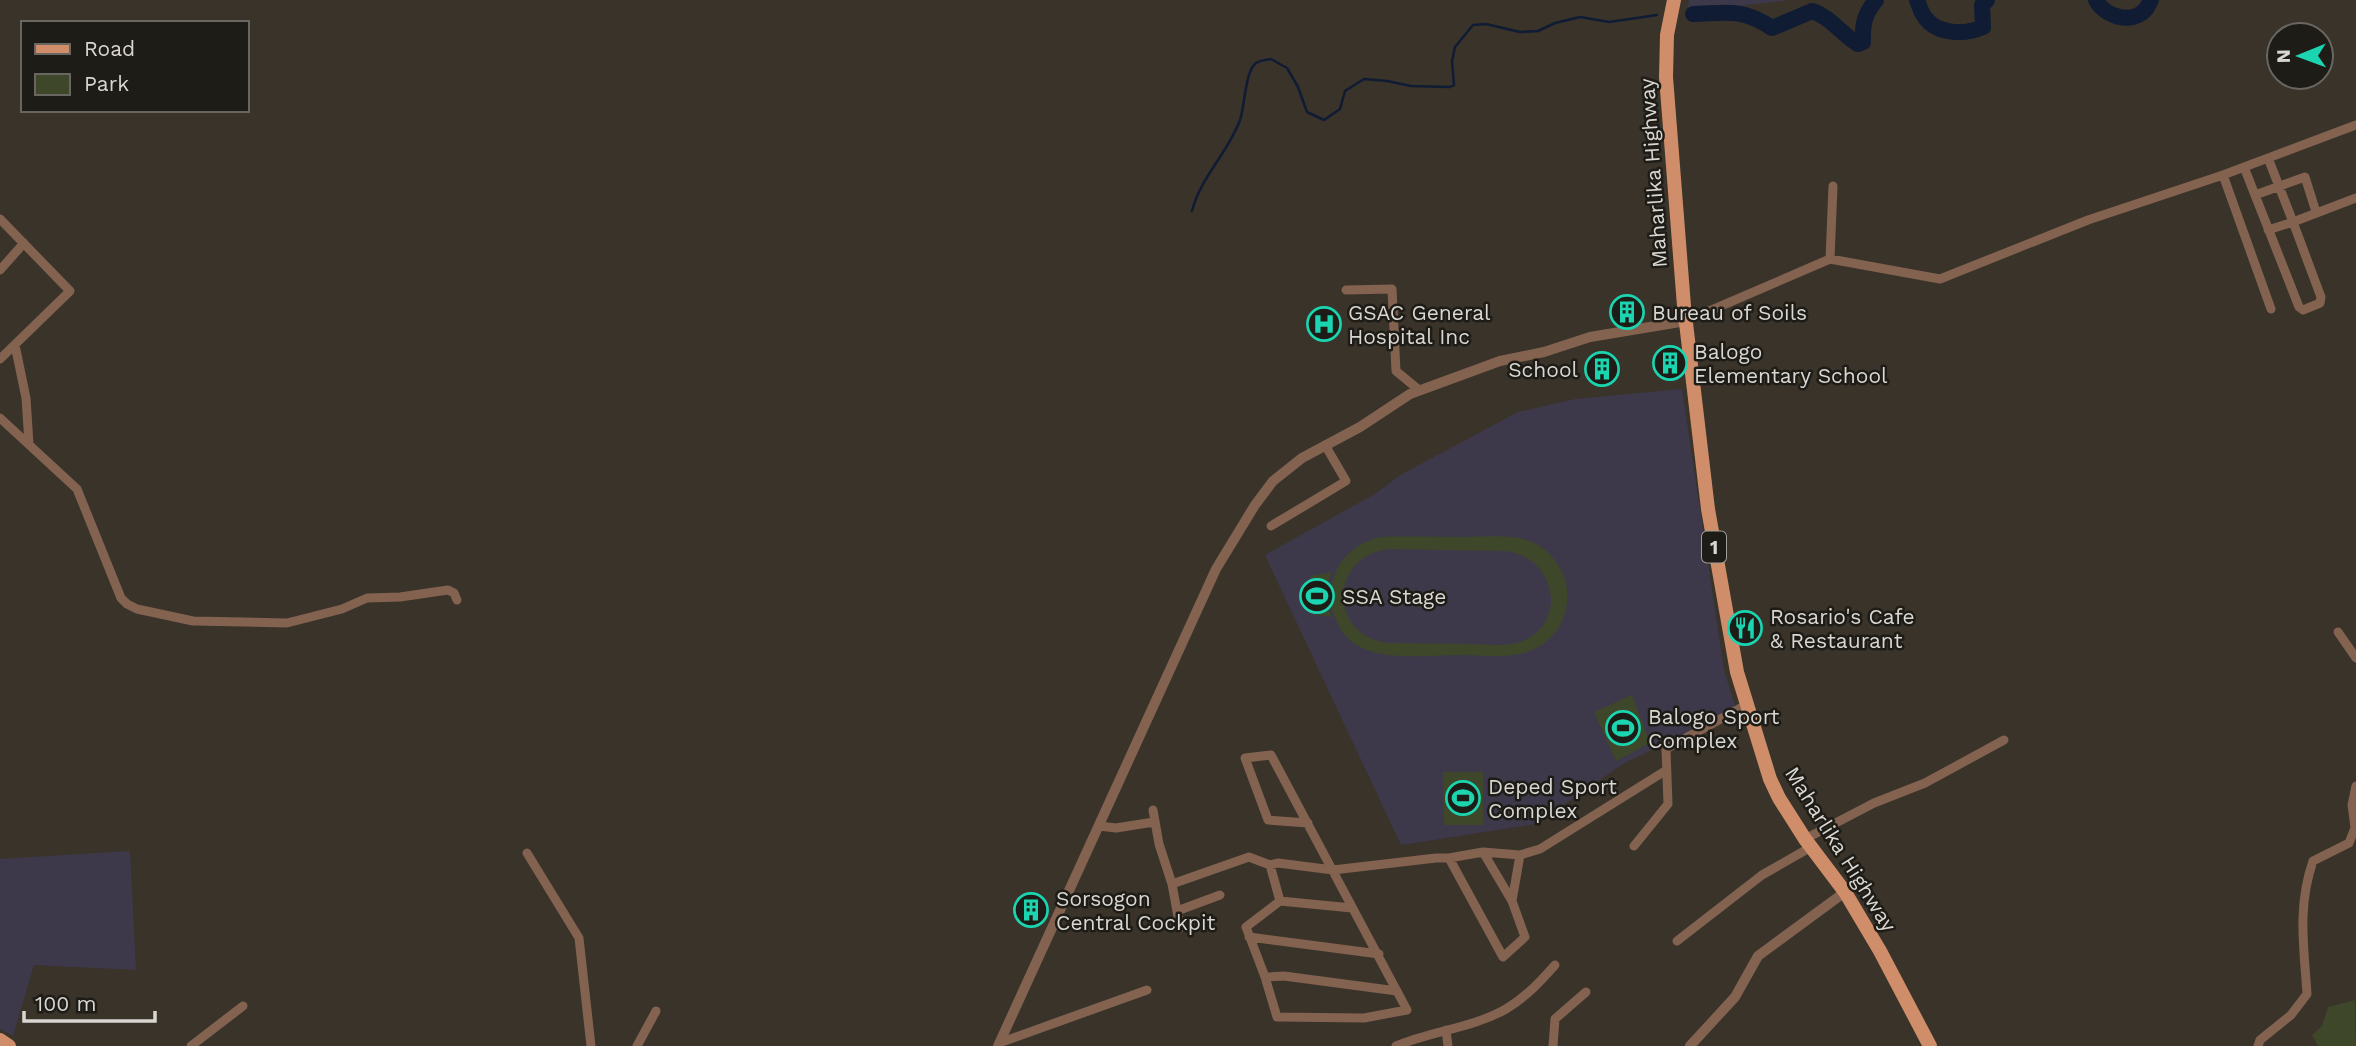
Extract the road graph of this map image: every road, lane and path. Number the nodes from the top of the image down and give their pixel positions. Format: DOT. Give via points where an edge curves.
graph roads {
  1 [pos="1674,0"];
  2 [pos="2356,125"];
  3 [pos="2268,158"];
  4 [pos="2244,167"];
  5 [pos="2223,175"];
  6 [pos="1833,186"];
  7 [pos="2279,186"];
  8 [pos="2255,195"];
  9 [pos="2356,198"];
  10 [pos="2316,212"];
  11 [pos="0,219"];
  12 [pos="2293,222"];
  13 [pos="2268,230"];
  14 [pos="24,243"];
  15 [pos="1830,259"];
  16 [pos="0,270"];
  17 [pos="1346,290"];
  18 [pos="2271,309"];
  19 [pos="1686,321"];
  20 [pos="15,345"];
  21 [pos="0,359"];
  22 [pos="1419,390"];
  23 [pos="0,418"];
  24 [pos="29,444"];
  25 [pos="1325,446"];
  26 [pos="1271,526"];
  27 [pos="457,600"];
  28 [pos="2338,632"];
  29 [pos="2356,658"];
  30 [pos="1746,705"];
  31 [pos="2004,740"];
  32 [pos="1665,771"];
  33 [pos="2356,786"];
  34 [pos="1153,810"];
  35 [pos="1154,822"];
  36 [pos="1308,823"];
  37 [pos="1099,826"];
  38 [pos="1808,843"];
  39 [pos="1634,846"];
  40 [pos="1483,852"];
  41 [pos="527,853"];
  42 [pos="1520,855"];
  43 [pos="1449,858"];
  44 [pos="1270,865"];
  45 [pos="1333,870"];
  46 [pos="1172,884"];
  47 [pos="1845,892"];
  48 [pos="1220,895"];
  49 [pos="1280,901"];
  50 [pos="1512,901"];
  51 [pos="1352,908"];
  52 [pos="1177,911"];
  53 [pos="1180,928"];
  54 [pos="1249,937"];
  55 [pos="1677,941"];
  56 [pos="1378,954"];
  57 [pos="1555,965"];
  58 [pos="1265,976"];
  59 [pos="1147,990"];
  60 [pos="1397,991"];
  61 [pos="1586,992"];
  62 [pos="243,1006"];
  63 [pos="656,1011"];
  64 [pos="1446,1030"];
  65 [pos="1021,1036"];
  66 [pos="0,1040"];
  67 [pos="998,1045"];
  68 [pos="9,1046"];
  69 [pos="191,1046"];
  70 [pos="591,1046"];
  71 [pos="637,1046"];
  72 [pos="1024,1046"];
  73 [pos="1396,1046"];
  74 [pos="1448,1046"];
  75 [pos="1553,1046"];
  76 [pos="1690,1046"];
  77 [pos="1930,1046"];
  78 [pos="2258,1046"];
  1 -- 19 [label="main road, Maharlika Highway / 1" via="1666,77"];
  2 -- 3 [label="street"];
  3 -- 4 [label="street"];
  3 -- 7 [label="street"];
  4 -- 5 [label="street"];
  4 -- 8 [label="street"];
  5 -- 15 [label="street" via="2088,220 1940,279"];
  5 -- 18 [label="street"];
  6 -- 15 [label="street"];
  7 -- 8 [label="street"];
  7 -- 10 [label="street" via="2305,177"];
  7 -- 12 [label="street"];
  8 -- 13 [label="street"];
  9 -- 10 [label="street"];
  10 -- 12 [label="street"];
  11 -- 14 [label="street"];
  12 -- 13 [label="street"];
  12 -- 13 [label="street" via="2321,297 2320,303 2303,310"];
  14 -- 16 [label="street"];
  14 -- 20 [label="street" via="70,290"];
  15 -- 19 [label="street"];
  17 -- 22 [label="street" via="1392,289 1396,371"];
  19 -- 22 [label="street" via="1590,337 1480,367"];
  19 -- 30 [label="main road, Maharlika Highway / 1" via="1708,509"];
  20 -- 21 [label="street"];
  20 -- 24 [label="street"];
  22 -- 25 [label="street"];
  23 -- 24 [label="street"];
  24 -- 27 [label="street" via="78,489 121,597 137,609 200,622 287,624 367,598 448,590"];
  25 -- 26 [label="street" via="1346,481"];
  25 -- 37 [label="street" via="1273,481 1216,569"];
  28 -- 29 [label="street"];
  30 -- 32 [label="street" via="1666,749"];
  30 -- 38 [label="main road, Maharlika Highway / 1" via="1770,779"];
  31 -- 38 [label="street" via="1925,783 1874,803"];
  32 -- 39 [label="street" via="1668,804"];
  32 -- 42 [label="street" via="1540,849"];
  33 -- 78 [label="street" via="2352,805 2355,828 2349,843 2313,861 2307,879 2302,917 2307,994"];
  34 -- 35 [label="street"];
  35 -- 37 [label="street"];
  35 -- 46 [label="street"];
  36 -- 36 [label="street" via="1271,755 1245,758 1268,820"];
  36 -- 45 [label="street"];
  37 -- 67 [label="street"];
  38 -- 47 [label="main road, Maharlika Highway / 1"];
  38 -- 55 [label="street"];
  40 -- 42 [label="street"];
  40 -- 43 [label="street"];
  40 -- 50 [label="street"];
  41 -- 70 [label="street" via="579,938"];
  42 -- 50 [label="street"];
  43 -- 45 [label="street"];
  43 -- 50 [label="street" via="1503,957 1525,937"];
  44 -- 45 [label="street"];
  44 -- 46 [label="street" via="1249,857"];
  44 -- 49 [label="street"];
  45 -- 51 [label="street"];
  46 -- 52 [label="street"];
  47 -- 76 [label="street" via="1758,956 1735,997"];
  47 -- 77 [label="main road, Maharlika Highway / 1"];
  48 -- 52 [label="street"];
  49 -- 51 [label="street"];
  49 -- 54 [label="street" via="1246,927"];
  51 -- 56 [label="street"];
  52 -- 53 [label="street"];
  54 -- 56 [label="street"];
  54 -- 58 [label="street"];
  56 -- 60 [label="street"];
  57 -- 64 [label="street" via="1537,986 1503,1011"];
  58 -- 60 [label="street"];
  58 -- 60 [label="street" via="1277,1017 1364,1018 1407,1010"];
  59 -- 65 [label="street"];
  61 -- 75 [label="street" via="1555,1019"];
  62 -- 69 [label="street"];
  63 -- 71 [label="street"];
  64 -- 73 [label="street"];
  64 -- 74 [label="street"];
  65 -- 67 [label="street"];
  65 -- 72 [label="street"];
  66 -- 68 [label="main road"];
}
